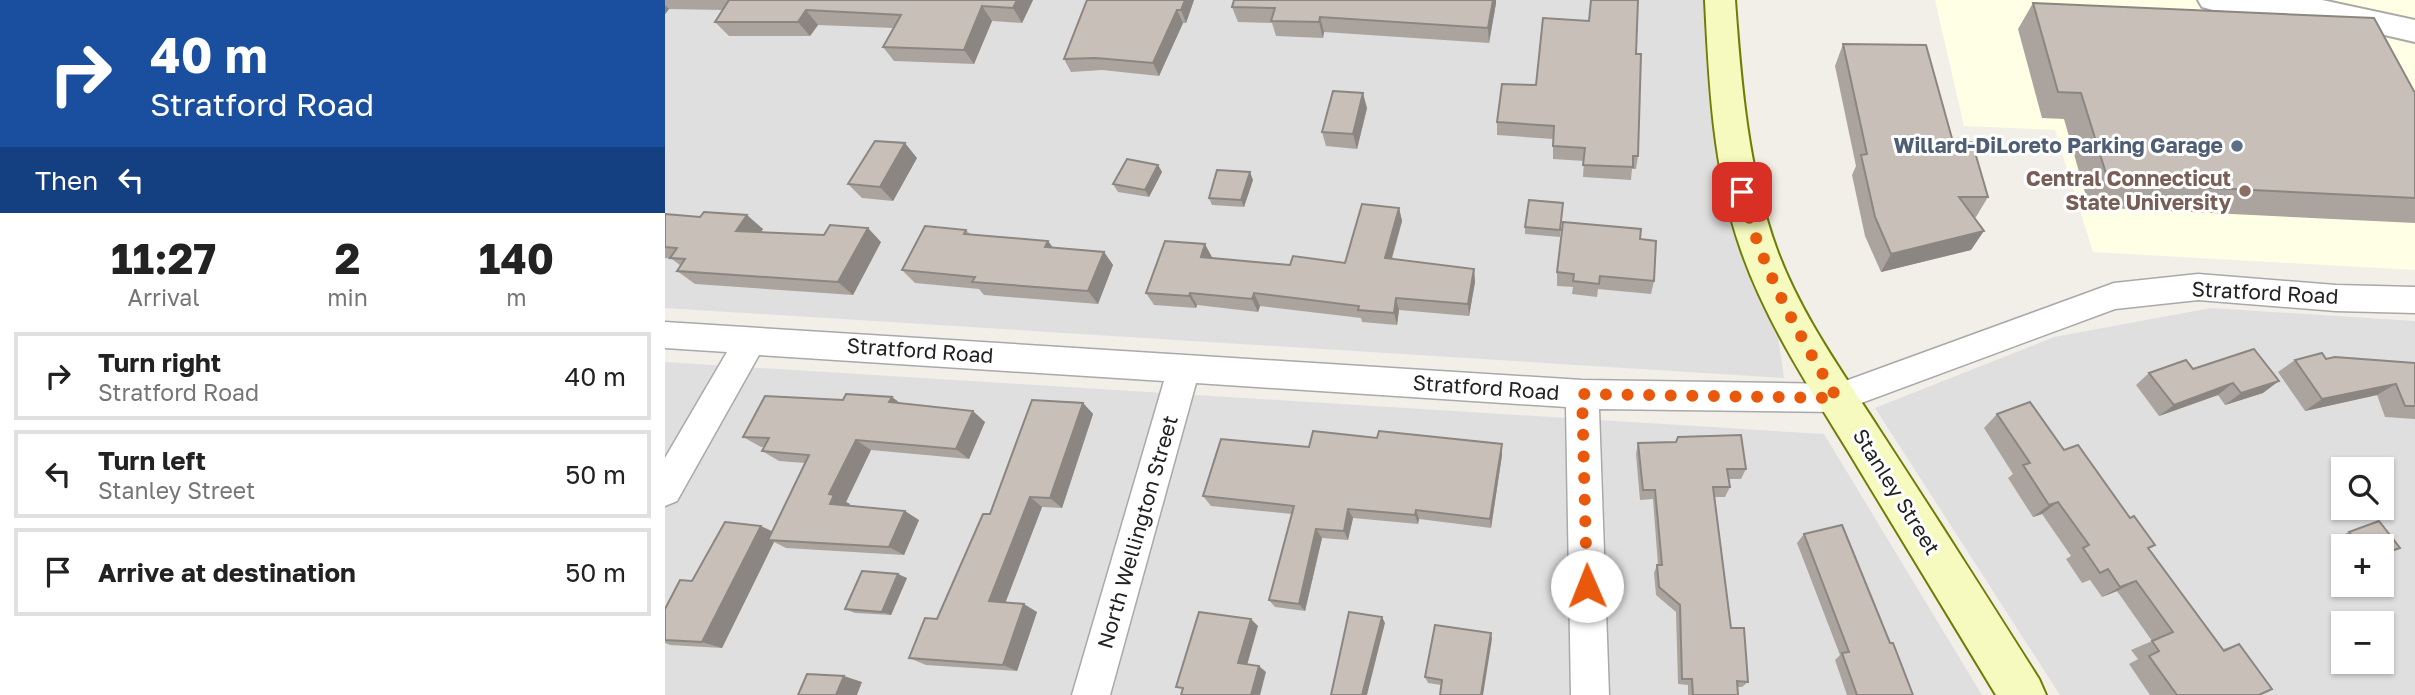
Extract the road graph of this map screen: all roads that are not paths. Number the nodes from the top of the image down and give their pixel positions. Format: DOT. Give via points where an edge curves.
graph roads {
  1 [pos="1720,0"];
  2 [pos="2213,0"];
  3 [pos="2415,31"];
  4 [pos="2415,300"];
  5 [pos="665,335"];
  6 [pos="751,339"];
  7 [pos="1184,369"];
  8 [pos="1582,394"];
  9 [pos="1837,398"];
  10 [pos="665,490"];
  11 [pos="1091,695"];
  12 [pos="1590,695"];
  13 [pos="2023,695"];
  1 -- 9 [label="main road, Stanley Street" via="1729,126 1747,211 1784,307"];
  2 -- 3 [label="street" via="2311,8"];
  4 -- 9 [label="street, Stratford Road" via="2198,287 2114,296"];
  5 -- 6 [label="street, Stratford Road"];
  6 -- 7 [label="street, Stratford Road"];
  6 -- 10 [label="street"];
  7 -- 8 [label="street, Stratford Road"];
  7 -- 11 [label="street, North Wellington Street"];
  8 -- 9 [label="street, Stratford Road"];
  8 -- 12 [label="street"];
  9 -- 13 [label="main road, Stanley Street"];
}
